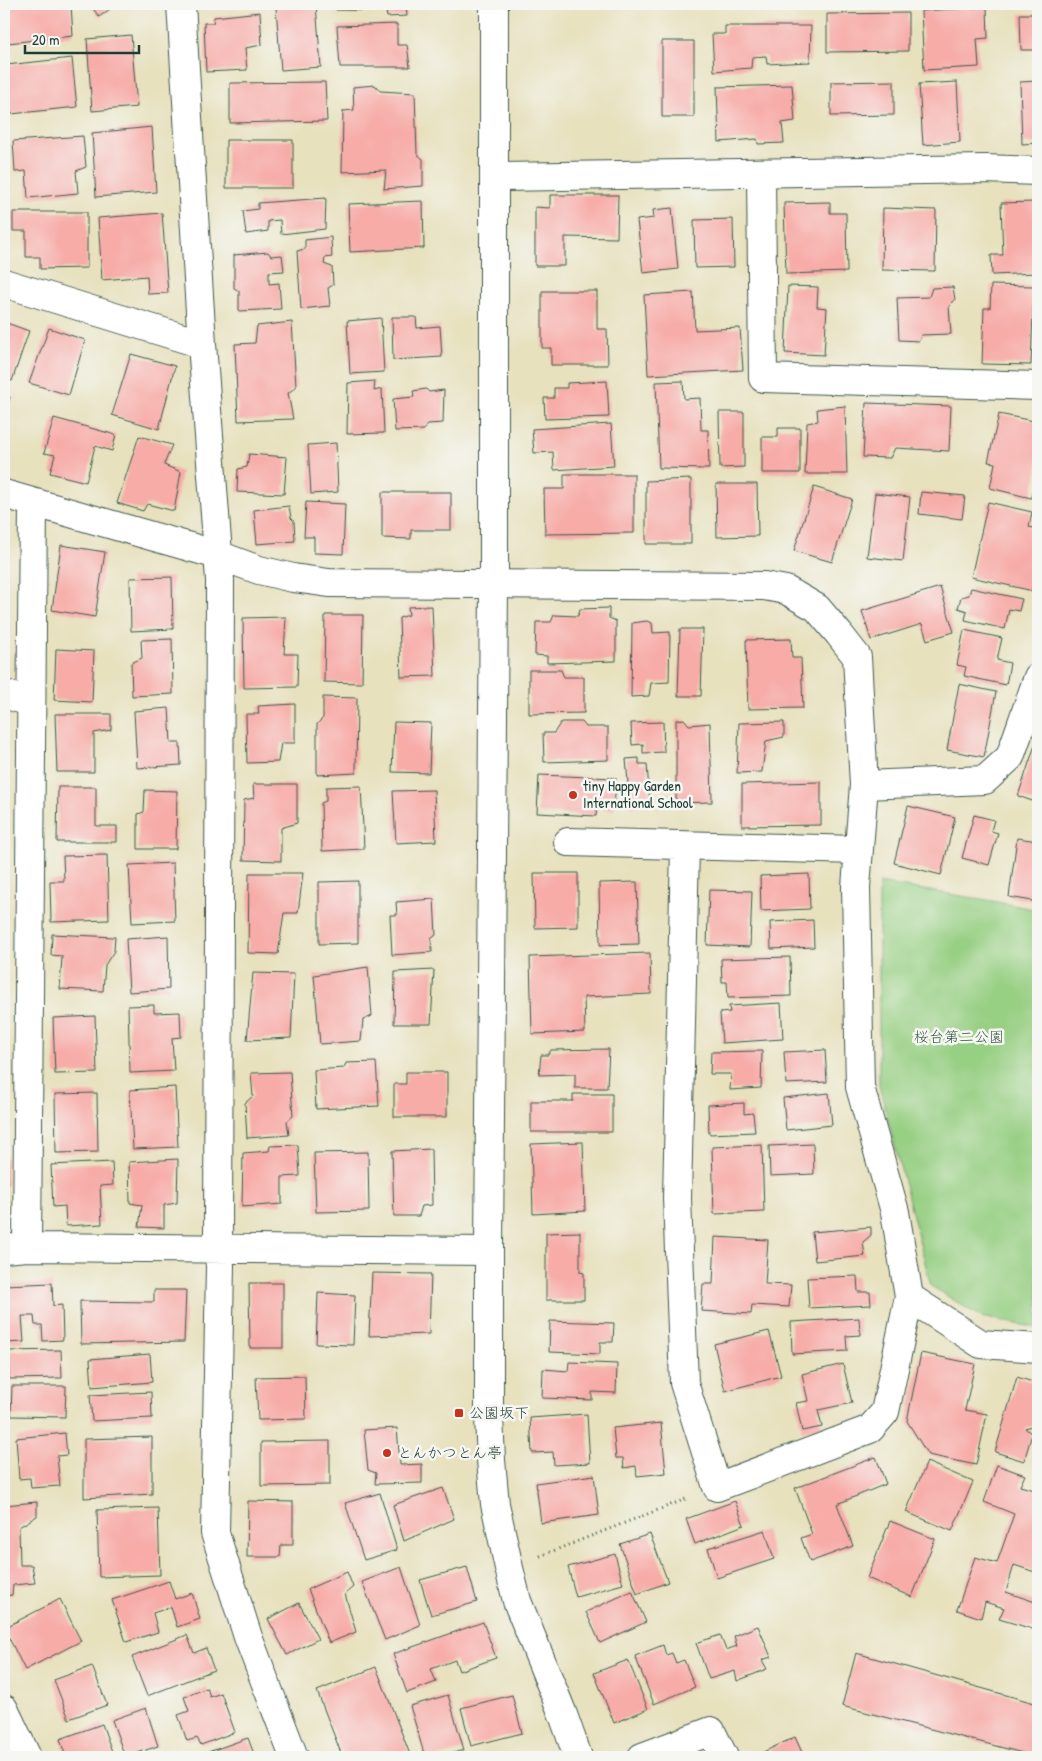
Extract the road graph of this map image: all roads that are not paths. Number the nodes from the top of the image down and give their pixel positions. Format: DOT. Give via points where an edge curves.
graph roads {
  1 [pos="181,4"];
  2 [pos="494,4"];
  3 [pos="1038,171"];
  4 [pos="761,173"];
  5 [pos="494,177"];
  6 [pos="4,283"];
  7 [pos="202,344"];
  8 [pos="1038,386"];
  9 [pos="4,494"];
  10 [pos="33,503"];
  11 [pos="218,555"];
  12 [pos="494,584"];
  13 [pos="1038,677"];
  14 [pos="4,694"];
  15 [pos="30,702"];
  16 [pos="864,785"];
  17 [pos="568,842"];
  18 [pos="685,847"];
  19 [pos="858,850"];
  20 [pos="15,1248"];
  21 [pos="218,1249"];
  22 [pos="489,1250"];
  23 [pos="908,1297"];
  24 [pos="1038,1348"];
  25 [pos="4,1709"];
  26 [pos="27,1757"];
  27 [pos="294,1757"];
  28 [pos="578,1757"];
  29 [pos="642,1757"];
  30 [pos="724,1757"];
  1 -- 7 [label="street"];
  2 -- 5 [label="street"];
  3 -- 4 [label="street"];
  4 -- 5 [label="street"];
  4 -- 8 [label="street" via="763,378"];
  5 -- 12 [label="street"];
  6 -- 7 [label="street"];
  7 -- 11 [label="street"];
  9 -- 10 [label="street"];
  10 -- 11 [label="street"];
  10 -- 15 [label="street"];
  11 -- 12 [label="street" via="259,570 329,583"];
  11 -- 21 [label="street"];
  12 -- 16 [label="street" via="764,586 786,590 817,608 857,658"];
  12 -- 22 [label="street"];
  13 -- 16 [label="street" via="1010,757 985,780"];
  14 -- 15 [label="street"];
  15 -- 20 [label="street"];
  16 -- 19 [label="street"];
  17 -- 18 [label="street"];
  18 -- 19 [label="street"];
  18 -- 23 [label="street" via="677,1198 684,1383 717,1488 870,1429 885,1412"];
  19 -- 23 [label="street" via="860,1088 895,1212"];
  20 -- 21 [label="street"];
  21 -- 22 [label="street"];
  21 -- 27 [label="street" via="215,1533 248,1637"];
  22 -- 28 [label="street" via="490,1460 495,1504 517,1601"];
  23 -- 24 [label="street" via="981,1344"];
  25 -- 26 [label="street"];
  29 -- 30 [label="street" via="711,1731"];
}
